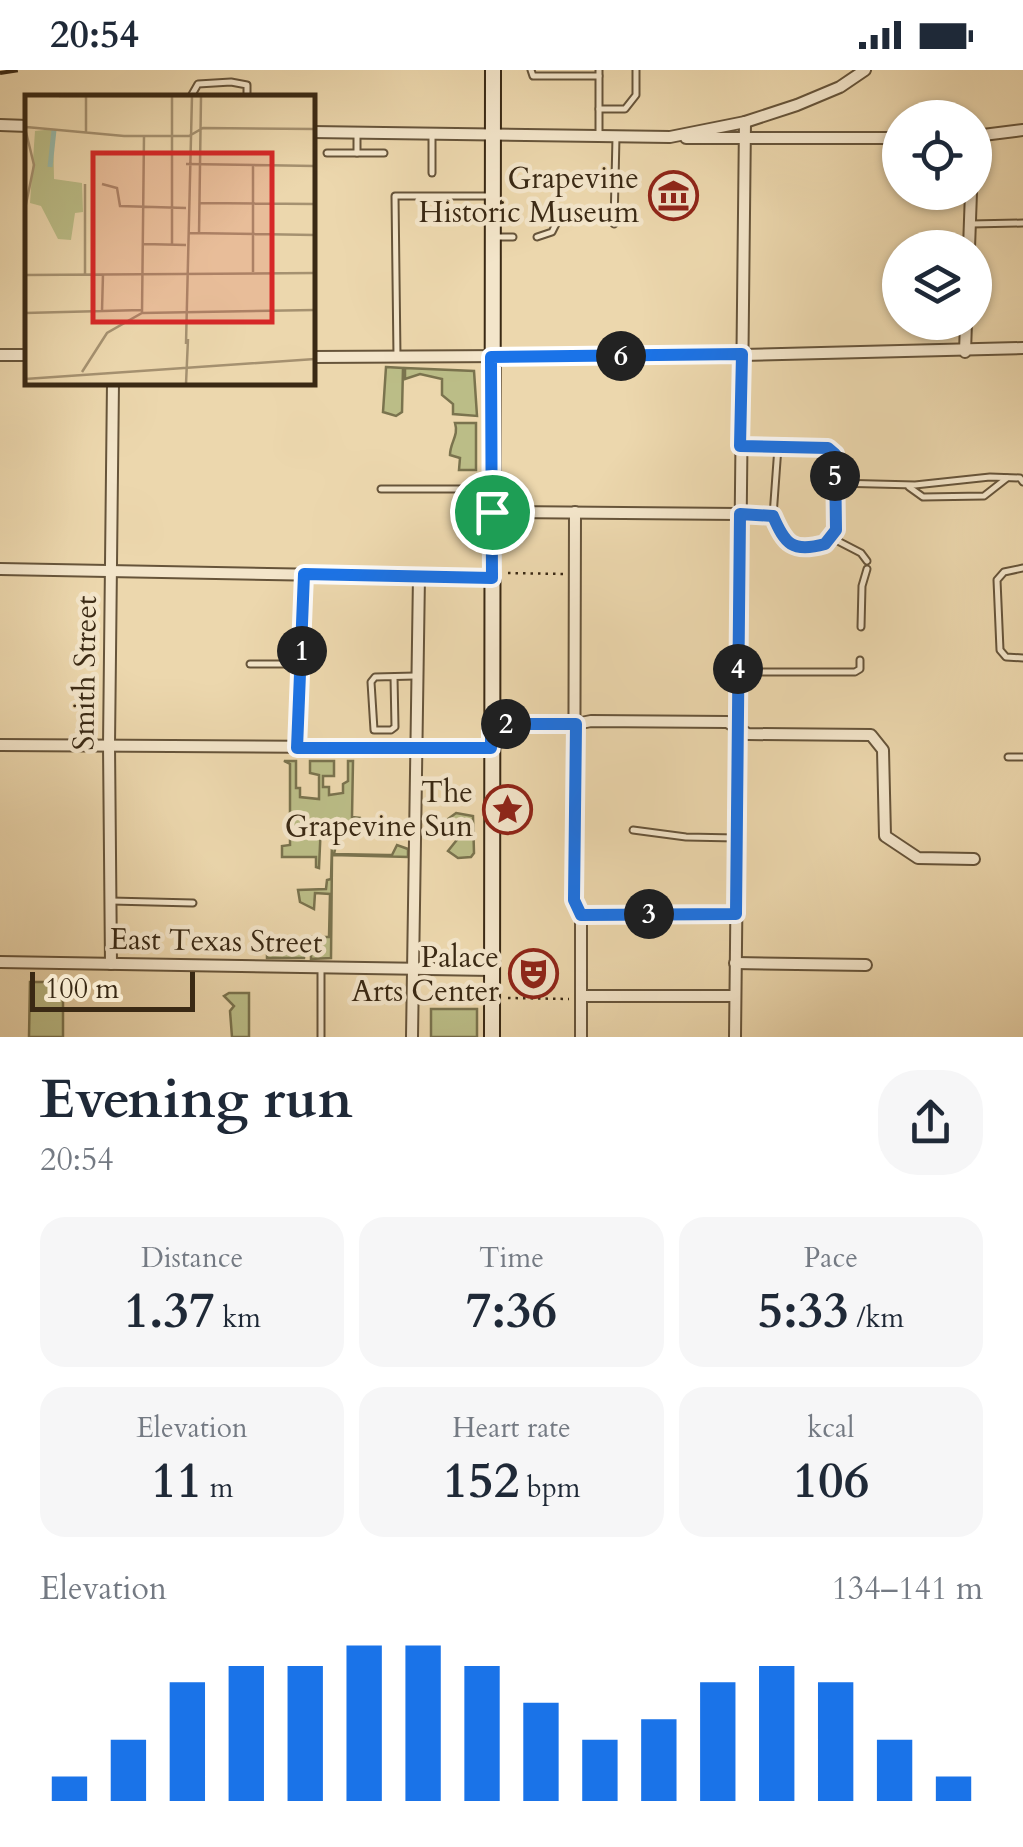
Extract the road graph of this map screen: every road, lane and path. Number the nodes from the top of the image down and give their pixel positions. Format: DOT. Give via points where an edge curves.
graph roads {
  1 [pos="492,70"];
  2 [pos="532,70"];
  3 [pos="636,70"];
  4 [pos="865,70"];
  5 [pos="598,73"];
  6 [pos="192,95"];
  7 [pos="247,95"];
  8 [pos="599,109"];
  9 [pos="745,122"];
  10 [pos="0,125"];
  11 [pos="25,126"];
  12 [pos="1023,130"];
  13 [pos="315,132"];
  14 [pos="358,133"];
  15 [pos="432,134"];
  16 [pos="992,134"];
  17 [pos="492,135"];
  18 [pos="599,136"];
  19 [pos="616,137"];
  20 [pos="670,137"];
  21 [pos="882,138"];
  22 [pos="745,140"];
  23 [pos="327,152"];
  24 [pos="357,153"];
  25 [pos="384,153"];
  26 [pos="432,173"];
  27 [pos="492,196"];
  28 [pos="970,210"];
  29 [pos="1023,222"];
  30 [pos="556,224"];
  31 [pos="614,224"];
  32 [pos="970,224"];
  33 [pos="970,230"];
  34 [pos="492,237"];
  35 [pos="513,237"];
  36 [pos="537,237"];
  37 [pos="965,340"];
  38 [pos="1023,348"];
  39 [pos="964,352"];
  40 [pos="742,354"];
  41 [pos="0,355"];
  42 [pos="25,356"];
  43 [pos="315,357"];
  44 [pos="397,357"];
  45 [pos="491,357"];
  46 [pos="113,385"];
  47 [pos="740,446"];
  48 [pos="778,447"];
  49 [pos="1007,478"];
  50 [pos="1023,482"];
  51 [pos="836,483"];
  52 [pos="906,485"];
  53 [pos="381,488"];
  54 [pos="492,488"];
  55 [pos="492,512"];
  56 [pos="575,512"];
  57 [pos="740,514"];
  58 [pos="773,516"];
  59 [pos="478,524"];
  60 [pos="478,537"];
  61 [pos="832,538"];
  62 [pos="1023,568"];
  63 [pos="0,569"];
  64 [pos="111,570"];
  65 [pos="508,573"];
  66 [pos="304,574"];
  67 [pos="576,574"];
  68 [pos="419,576"];
  69 [pos="492,578"];
  70 [pos="861,627"];
  71 [pos="1023,658"];
  72 [pos="860,660"];
  73 [pos="250,664"];
  74 [pos="300,664"];
  75 [pos="738,672"];
  76 [pos="418,676"];
  77 [pos="394,677"];
  78 [pos="491,724"];
  79 [pos="576,724"];
  80 [pos="738,728"];
  81 [pos="0,745"];
  82 [pos="108,746"];
  83 [pos="297,748"];
  84 [pos="416,748"];
  85 [pos="491,748"];
  86 [pos="1008,757"];
  87 [pos="1023,757"];
  88 [pos="633,830"];
  89 [pos="736,838"];
  90 [pos="974,859"];
  91 [pos="111,901"];
  92 [pos="193,902"];
  93 [pos="736,914"];
  94 [pos="581,915"];
  95 [pos="0,962"];
  96 [pos="735,963"];
  97 [pos="111,964"];
  98 [pos="866,965"];
  99 [pos="322,969"];
  100 [pos="492,970"];
  101 [pos="414,971"];
  102 [pos="735,996"];
  103 [pos="508,998"];
  104 [pos="581,998"];
  105 [pos="321,1037"];
  106 [pos="412,1037"];
  107 [pos="492,1037"];
  108 [pos="581,1037"];
  109 [pos="735,1037"];
  1 -- 17 [label="main road"];
  2 -- 5 [label="lane" via="533,76"];
  3 -- 8 [label="lane" via="636,95 625,109"];
  4 -- 9 [label="street" via="797,106"];
  5 -- 8 [label="lane"];
  6 -- 7 [label="lane" via="198,84 230,82 247,85"];
  8 -- 18 [label="lane"];
  9 -- 20 [label="street"];
  9 -- 22 [label="street"];
  10 -- 11 [label="street"];
  12 -- 16 [label="street"];
  13 -- 14 [label="street"];
  14 -- 15 [label="street"];
  14 -- 24 [label="lane"];
  15 -- 17 [label="street"];
  15 -- 26 [label="lane"];
  17 -- 18 [label="street"];
  17 -- 27 [label="main road"];
  18 -- 19 [label="street"];
  19 -- 20 [label="street"];
  19 -- 31 [label="lane"];
  20 -- 22 [label="street"];
  21 -- 22 [label="street"];
  22 -- 40 [label="street"];
  23 -- 24 [label="lane"];
  24 -- 25 [label="lane"];
  27 -- 34 [label="main road"];
  27 -- 44 [label="lane" via="395,196"];
  28 -- 32 [label="street"];
  29 -- 32 [label="lane"];
  30 -- 36 [label="lane"];
  32 -- 33 [label="street"];
  34 -- 35 [label="lane"];
  34 -- 45 [label="main road"];
  37 -- 39 [label="street"];
  38 -- 39 [label="street"];
  39 -- 40 [label="street"];
  40 -- 45 [label="street"];
  40 -- 47 [label="street"];
  41 -- 42 [label="street"];
  43 -- 44 [label="street"];
  44 -- 45 [label="street"];
  45 -- 54 [label="main road"];
  46 -- 64 [label="street, Smith Street"];
  47 -- 48 [label="lane"];
  47 -- 57 [label="street"];
  48 -- 51 [label="lane" via="828,448 835,454"];
  48 -- 58 [label="lane"];
  49 -- 50 [label="lane"];
  49 -- 52 [label="lane"];
  49 -- 52 [label="lane" via="984,496 923,497"];
  51 -- 52 [label="lane"];
  51 -- 61 [label="lane"];
  53 -- 54 [label="lane"];
  54 -- 55 [label="main road"];
  55 -- 56 [label="street"];
  55 -- 69 [label="main road"];
  56 -- 57 [label="street"];
  56 -- 67 [label="street"];
  57 -- 58 [label="lane"];
  57 -- 75 [label="street"];
  58 -- 61 [label="lane" via="791,546"];
  59 -- 60 [label="path"];
  61 -- 70 [label="lane" via="861,553 867,565"];
  62 -- 71 [label="lane" via="997,580 1000,650 1006,658"];
  63 -- 64 [label="street"];
  64 -- 66 [label="street"];
  64 -- 82 [label="street, Smith Street"];
  65 -- 67 [label="path"];
  66 -- 68 [label="street"];
  66 -- 74 [label="lane"];
  67 -- 79 [label="street"];
  68 -- 69 [label="street"];
  68 -- 76 [label="street"];
  69 -- 78 [label="main road"];
  72 -- 75 [label="lane" via="855,672"];
  73 -- 74 [label="lane"];
  74 -- 83 [label="lane"];
  75 -- 80 [label="street"];
  76 -- 77 [label="lane"];
  76 -- 84 [label="street"];
  77 -- 77 [label="lane" via="372,682 374,730 395,727"];
  78 -- 79 [label="street"];
  78 -- 85 [label="main road"];
  79 -- 80 [label="street" via="727,722"];
  79 -- 94 [label="street" via="574,900"];
  80 -- 89 [label="street"];
  80 -- 90 [label="street" via="748,734 871,735 883,750 886,836 918,858"];
  81 -- 82 [label="street"];
  82 -- 83 [label="street"];
  82 -- 91 [label="street, Smith Street"];
  83 -- 84 [label="street"];
  84 -- 85 [label="street"];
  84 -- 101 [label="street"];
  85 -- 100 [label="main road"];
  86 -- 87 [label="lane"];
  88 -- 89 [label="lane"];
  89 -- 93 [label="street"];
  91 -- 92 [label="lane"];
  91 -- 97 [label="street, Smith Street"];
  93 -- 94 [label="lane"];
  93 -- 96 [label="street"];
  94 -- 104 [label="street"];
  95 -- 97 [label="street, East Texas Street"];
  96 -- 98 [label="street"];
  96 -- 102 [label="street"];
  97 -- 99 [label="street, East Texas Street"];
  99 -- 101 [label="street, East Texas Street"];
  99 -- 105 [label="lane"];
  100 -- 101 [label="street, East Texas Street"];
  100 -- 107 [label="main road"];
  101 -- 106 [label="street"];
  102 -- 104 [label="street"];
  102 -- 109 [label="street"];
  103 -- 104 [label="path"];
  104 -- 108 [label="street"];
}
